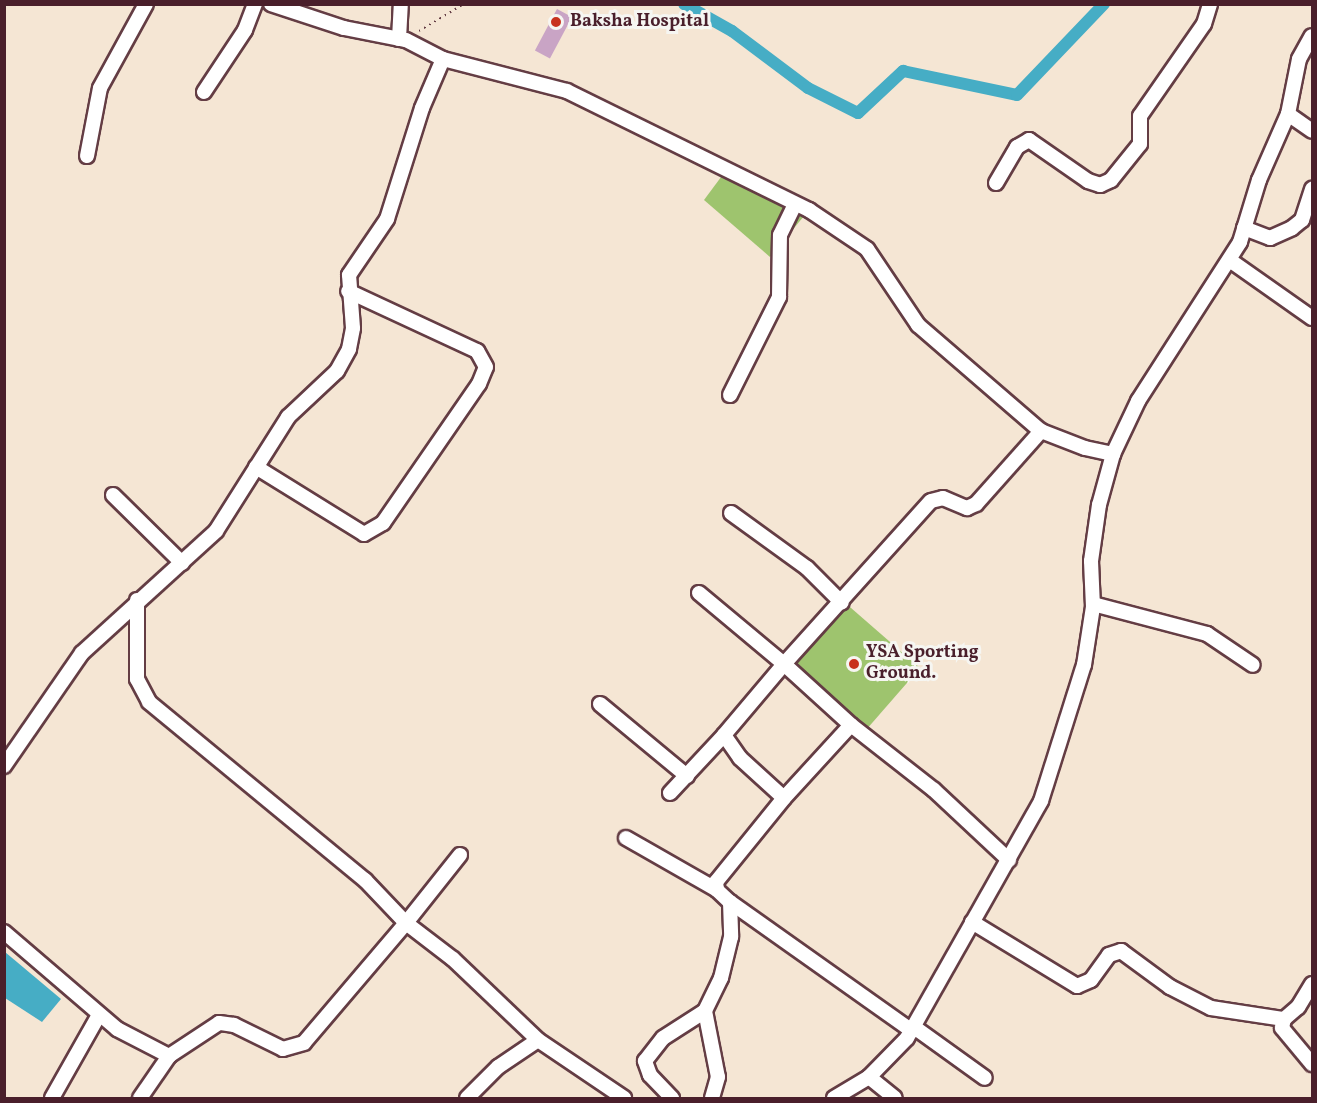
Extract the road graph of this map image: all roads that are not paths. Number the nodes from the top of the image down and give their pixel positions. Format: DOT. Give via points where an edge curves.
graph roads {
  1 [pos="146,4"];
  2 [pos="255,4"];
  3 [pos="272,4"];
  4 [pos="401,4"];
  5 [pos="1210,4"];
  6 [pos="1312,36"];
  7 [pos="403,39"];
  8 [pos="443,59"];
  9 [pos="204,92"];
  10 [pos="1288,114"];
  11 [pos="1312,131"];
  12 [pos="87,156"];
  13 [pos="996,183"];
  14 [pos="1311,196"];
  15 [pos="795,204"];
  16 [pos="1244,228"];
  17 [pos="1231,261"];
  18 [pos="348,291"];
  19 [pos="1312,318"];
  20 [pos="730,395"];
  21 [pos="1041,431"];
  22 [pos="1113,454"];
  23 [pos="256,467"];
  24 [pos="113,495"];
  25 [pos="731,513"];
  26 [pos="182,562"];
  27 [pos="699,593"];
  28 [pos="137,600"];
  29 [pos="842,603"];
  30 [pos="1093,604"];
  31 [pos="784,664"];
  32 [pos="1253,665"];
  33 [pos="600,704"];
  34 [pos="851,725"];
  35 [pos="724,735"];
  36 [pos="4,766"];
  37 [pos="687,776"];
  38 [pos="670,793"];
  39 [pos="784,798"];
  40 [pos="626,838"];
  41 [pos="460,855"];
  42 [pos="1010,860"];
  43 [pos="717,890"];
  44 [pos="730,902"];
  45 [pos="409,919"];
  46 [pos="972,922"];
  47 [pos="4,932"];
  48 [pos="1312,984"];
  49 [pos="705,1011"];
  50 [pos="99,1015"];
  51 [pos="1284,1019"];
  52 [pos="913,1029"];
  53 [pos="538,1040"];
  54 [pos="169,1056"];
  55 [pos="1312,1064"];
  56 [pos="869,1077"];
  57 [pos="986,1078"];
  58 [pos="52,1098"];
  59 [pos="140,1098"];
  60 [pos="467,1098"];
  61 [pos="624,1098"];
  62 [pos="672,1098"];
  63 [pos="712,1098"];
  64 [pos="834,1098"];
  65 [pos="895,1098"];
  1 -- 12 [label="street" via="100,88"];
  2 -- 9 [label="street" via="245,30"];
  3 -- 7 [label="street" via="344,28"];
  4 -- 7 [label="street"];
  5 -- 13 [label="street" via="1204,24 1140,116 1140,144 1111,180 1100,185 1088,181 1029,140 1017,147"];
  6 -- 10 [label="street" via="1299,59"];
  7 -- 8 [label="street"];
  8 -- 15 [label="street" via="567,92 654,131"];
  8 -- 18 [label="street" via="422,108 387,219 349,275"];
  10 -- 11 [label="street"];
  10 -- 16 [label="street" via="1259,180"];
  14 -- 16 [label="street" via="1302,220 1278,236 1264,237"];
  15 -- 20 [label="street" via="780,235 779,297"];
  15 -- 21 [label="street" via="824,218 867,249 918,325"];
  16 -- 17 [label="street"];
  17 -- 19 [label="street"];
  17 -- 22 [label="street" via="1210,285 1166,355"];
  18 -- 23 [label="street" via="353,328 345,356 337,371 288,417"];
  18 -- 23 [label="street" via="477,351 486,367 478,384 383,523 364,534"];
  21 -- 22 [label="street"];
  21 -- 29 [label="street" via="976,504 967,508 943,498 931,501"];
  22 -- 30 [label="street" via="1099,505 1091,561"];
  23 -- 26 [label="street" via="216,531"];
  24 -- 26 [label="street"];
  25 -- 29 [label="street" via="807,568"];
  26 -- 28 [label="street"];
  27 -- 31 [label="street"];
  28 -- 36 [label="street" via="73,664"];
  28 -- 45 [label="street" via="136,679 149,702"];
  29 -- 31 [label="street"];
  30 -- 32 [label="street" via="1207,634"];
  30 -- 42 [label="street" via="1084,665 1064,738 1041,801"];
  31 -- 34 [label="street"];
  31 -- 35 [label="street"];
  33 -- 37 [label="street"];
  34 -- 39 [label="street"];
  34 -- 42 [label="street" via="934,790"];
  35 -- 37 [label="street"];
  35 -- 39 [label="street" via="741,758"];
  37 -- 38 [label="street"];
  39 -- 43 [label="street" via="718,878"];
  40 -- 43 [label="street"];
  41 -- 45 [label="street"];
  42 -- 46 [label="street"];
  43 -- 44 [label="street"];
  44 -- 49 [label="street" via="729,953"];
  44 -- 52 [label="street"];
  45 -- 53 [label="street"];
  45 -- 54 [label="street" via="301,1045 283,1049 227,1023 206,1029 183,1050"];
  46 -- 51 [label="street" via="1077,986 1091,980 1109,955 1121,951 1170,987 1211,1008"];
  46 -- 52 [label="street"];
  47 -- 50 [label="street"];
  48 -- 51 [label="street" via="1298,1007"];
  49 -- 62 [label="street" via="663,1038 645,1061 650,1075"];
  49 -- 63 [label="street" via="718,1070"];
  50 -- 54 [label="street"];
  50 -- 58 [label="street"];
  51 -- 55 [label="street" via="1284,1034"];
  52 -- 56 [label="street"];
  52 -- 57 [label="street"];
  53 -- 60 [label="street" via="498,1067"];
  53 -- 61 [label="street"];
  54 -- 59 [label="street"];
  56 -- 64 [label="street"];
  56 -- 65 [label="street"];
}
